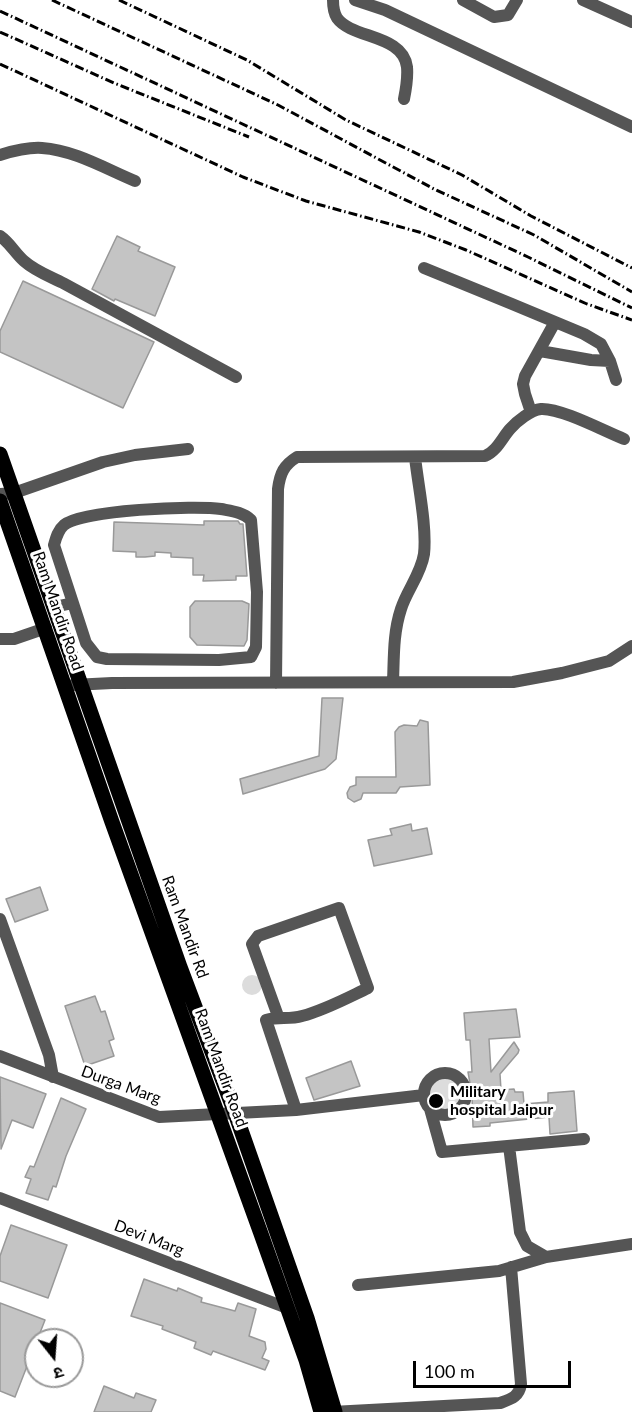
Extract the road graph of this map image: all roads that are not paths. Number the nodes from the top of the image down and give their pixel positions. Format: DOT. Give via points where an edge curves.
graph roads {
  1 [pos="333,0"];
  2 [pos="356,0"];
  3 [pos="463,0"];
  4 [pos="517,0"];
  5 [pos="583,0"];
  6 [pos="632,22"];
  7 [pos="404,99"];
  8 [pos="632,127"];
  9 [pos="0,155"];
  10 [pos="135,181"];
  11 [pos="0,236"];
  12 [pos="424,268"];
  13 [pos="555,322"];
  14 [pos="540,351"];
  15 [pos="610,361"];
  16 [pos="236,377"];
  17 [pos="616,380"];
  18 [pos="531,412"];
  19 [pos="624,439"];
  20 [pos="188,450"];
  21 [pos="0,454"];
  22 [pos="415,457"];
  23 [pos="5,496"];
  24 [pos="73,603"];
  25 [pos="54,607"];
  26 [pos="46,628"];
  27 [pos="0,639"];
  28 [pos="632,646"];
  29 [pos="276,682"];
  30 [pos="393,682"];
  31 [pos="81,684"];
  32 [pos="65,688"];
  33 [pos="0,919"];
  34 [pos="278,1016"];
  35 [pos="0,1056"];
  36 [pos="53,1077"];
  37 [pos="424,1095"];
  38 [pos="430,1109"];
  39 [pos="296,1110"];
  40 [pos="235,1113"];
  41 [pos="219,1114"];
  42 [pos="585,1139"];
  43 [pos="508,1146"];
  44 [pos="0,1198"];
  45 [pos="632,1244"];
  46 [pos="546,1257"];
  47 [pos="511,1267"];
  48 [pos="358,1285"];
  49 [pos="294,1313"];
  50 [pos="321,1412"];
  51 [pos="334,1412"];
  1 -- 7 [label="street" via="337,18 345,25 387,43 404,57"];
  2 -- 8 [label="street" via="385,10"];
  3 -- 4 [label="street" via="494,17 508,15"];
  5 -- 6 [label="street"];
  9 -- 10 [label="street" via="42,148 69,153"];
  11 -- 16 [label="street" via="40,272"];
  12 -- 13 [label="street"];
  13 -- 14 [label="street"];
  13 -- 15 [label="street" via="601,344"];
  14 -- 15 [label="street"];
  14 -- 18 [label="street" via="523,384"];
  15 -- 17 [label="street"];
  18 -- 19 [label="street" via="556,411"];
  18 -- 22 [label="street" via="511,428 490,454"];
  20 -- 23 [label="street" via="103,462"];
  21 -- 23 [label="main road, Ram Mandir Rd"];
  22 -- 29 [label="street" via="297,457 285,465 278,489"];
  22 -- 30 [label="street" via="424,553 401,609 395,634"];
  23 -- 25 [label="main road, Ram Mandir Rd"];
  23 -- 26 [label="main road, Ram Mandir Road"];
  24 -- 24 [label="street" via="86,643 97,657 251,657 256,647 257,592 251,520 245,514 219,508 140,510 80,517 64,525 54,545"];
  24 -- 25 [label="street"];
  25 -- 31 [label="main road, Ram Mandir Rd"];
  26 -- 27 [label="street" via="14,639"];
  26 -- 32 [label="main road, Ram Mandir Road"];
  28 -- 30 [label="street" via="609,661 513,682"];
  29 -- 30 [label="street"];
  29 -- 31 [label="street"];
  31 -- 32 [label="street"];
  31 -- 40 [label="main road, Ram Mandir Rd"];
  32 -- 41 [label="main road, Ram Mandir Road"];
  33 -- 36 [label="street" via="49,1055"];
  34 -- 34 [label="street" via="291,1019 306,1015 368,988 339,908 258,936 252,944"];
  34 -- 39 [label="street" via="266,1020"];
  35 -- 36 [label="street, Durga Marg"];
  36 -- 41 [label="street, Durga Marg" via="159,1117"];
  37 -- 38 [label="street"];
  37 -- 38 [label="street" via="426,1084 445,1072 455,1074 465,1085 466,1098 460,1109 447,1115"];
  37 -- 39 [label="street, Durga Marg"];
  38 -- 43 [label="street" via="442,1152"];
  39 -- 40 [label="street, Durga Marg"];
  40 -- 41 [label="street, Durga Marg"];
  40 -- 49 [label="main road, Ram Mandir Rd"];
  41 -- 49 [label="main road, Ram Mandir Road"];
  42 -- 43 [label="street"];
  43 -- 46 [label="street" via="520,1232 527,1246"];
  44 -- 49 [label="street, Devi Marg"];
  45 -- 46 [label="street"];
  46 -- 47 [label="street"];
  47 -- 48 [label="street"];
  47 -- 51 [label="street" via="521,1384 515,1397 500,1403"];
  49 -- 50 [label="main road, Ram Mandir Road"];
  49 -- 51 [label="main road, Ram Mandir Rd"];
}
